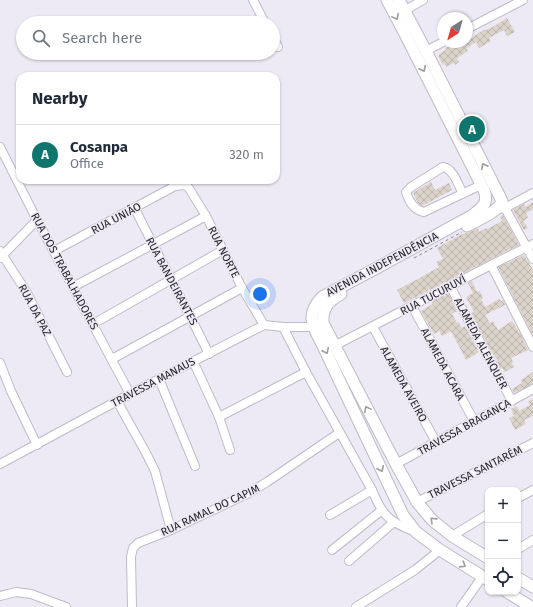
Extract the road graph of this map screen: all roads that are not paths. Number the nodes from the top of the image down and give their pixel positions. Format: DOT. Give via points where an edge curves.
graph roads {
  1 [pos="253,0"];
  2 [pos="387,0"];
  3 [pos="399,0"];
  4 [pos="423,0"];
  5 [pos="520,1"];
  6 [pos="404,11"];
  7 [pos="261,16"];
  8 [pos="473,26"];
  9 [pos="405,34"];
  10 [pos="437,45"];
  11 [pos="426,51"];
  12 [pos="0,147"];
  13 [pos="16,179"];
  14 [pos="19,184"];
  15 [pos="178,185"];
  16 [pos="481,185"];
  17 [pos="533,193"];
  18 [pos="463,194"];
  19 [pos="501,206"];
  20 [pos="135,209"];
  21 [pos="206,216"];
  22 [pos="37,220"];
  23 [pos="153,245"];
  24 [pos="530,246"];
  25 [pos="223,250"];
  26 [pos="54,251"];
  27 [pos="1,255"];
  28 [pos="533,259"];
  29 [pos="490,265"];
  30 [pos="170,280"];
  31 [pos="450,286"];
  32 [pos="73,287"];
  33 [pos="242,288"];
  34 [pos="412,306"];
  35 [pos="190,316"];
  36 [pos="93,324"];
  37 [pos="264,325"];
  38 [pos="283,327"];
  39 [pos="300,327"];
  40 [pos="313,327"];
  41 [pos="373,327"];
  42 [pos="291,342"];
  43 [pos="334,346"];
  44 [pos="533,347"];
  45 [pos="209,354"];
  46 [pos="112,359"];
  47 [pos="193,361"];
  48 [pos="0,363"];
  49 [pos="67,372"];
  50 [pos="306,372"];
  51 [pos="159,379"];
  52 [pos="533,389"];
  53 [pos="130,394"];
  54 [pos="118,401"];
  55 [pos="512,401"];
  56 [pos="219,417"];
  57 [pos="474,421"];
  58 [pos="339,433"];
  59 [pos="436,442"];
  60 [pos="533,443"];
  61 [pos="37,445"];
  62 [pos="230,450"];
  63 [pos="0,464"];
  64 [pos="396,464"];
  65 [pos="195,466"];
  66 [pos="372,490"];
  67 [pos="533,490"];
  68 [pos="521,496"];
  69 [pos="417,502"];
  70 [pos="382,510"];
  71 [pos="330,515"];
  72 [pos="485,516"];
  73 [pos="394,522"];
  74 [pos="171,530"];
  75 [pos="416,532"];
  76 [pos="452,536"];
  77 [pos="533,540"];
  78 [pos="521,547"];
  79 [pos="332,550"];
  80 [pos="440,550"];
  81 [pos="485,556"];
  82 [pos="349,561"];
  83 [pos="485,578"];
  84 [pos="521,580"];
  85 [pos="533,587"];
  86 [pos="512,595"];
  87 [pos="0,596"];
  88 [pos="66,607"];
  89 [pos="132,607"];
  90 [pos="356,607"];
  91 [pos="460,607"];
  92 [pos="531,607"];
  1 -- 7 [label="street"];
  2 -- 9 [label="main road, AVENIDA INDEPENDÊNCIA, one-way"];
  3 -- 6 [label="main road"];
  4 -- 6 [label="street"];
  5 -- 8 [label="street"];
  6 -- 11 [label="main road"];
  9 -- 11 [label="main road" via="419,48"];
  9 -- 16 [label="main road, AVENIDA INDEPENDÊNCIA, one-way"];
  10 -- 11 [label="street"];
  19 -- 11 [label="main road, one-way"];
  12 -- 13 [label="street, RUA DOS TRABALHADORES"];
  14 -- 22 [label="street, RUA DOS TRABALHADORES"];
  15 -- 20 [label="street, RUA UNIÃO"];
  15 -- 21 [label="street, RUA NORTE" via="187,186"];
  16 -- 18 [label="street"];
  16 -- 40 [label="main road, AVENIDA INDEPENDÊNCIA" via="486,200 473,215 322,297 313,308"];
  17 -- 19 [label="street"];
  18 -- 18 [label="street" via="424,212 413,207 406,192 443,167 452,174"];
  19 -- 24 [label="street"];
  19 -- 43 [label="main road, AVENIDA INDEPENDÊNCIA" via="331,300 322,316"];
  20 -- 23 [label="street, RUA BANDEIRANTES"];
  20 -- 26 [label="street, RUA UNIÃO"];
  21 -- 23 [label="street"];
  21 -- 25 [label="street, RUA NORTE"];
  22 -- 26 [label="street, RUA DOS TRABALHADORES"];
  22 -- 27 [label="street"];
  23 -- 30 [label="street, RUA BANDEIRANTES"];
  23 -- 32 [label="street"];
  24 -- 28 [label="street"];
  24 -- 29 [label="street, RUA TUCURUVÍ"];
  25 -- 30 [label="street"];
  25 -- 33 [label="street, RUA NORTE"];
  26 -- 32 [label="street, RUA DOS TRABALHADORES"];
  27 -- 49 [label="street, RUA DA PAZ" via="27,292"];
  29 -- 31 [label="street, RUA TUCURUVÍ"];
  29 -- 44 [label="street"];
  30 -- 35 [label="street, RUA BANDEIRANTES"];
  30 -- 36 [label="street"];
  31 -- 34 [label="street, RUA TUCURUVÍ"];
  31 -- 55 [label="street, ALAMEDA ALENQUER"];
  32 -- 36 [label="street, RUA DOS TRABALHADORES"];
  33 -- 35 [label="street"];
  33 -- 37 [label="street, RUA NORTE"];
  34 -- 41 [label="street, RUA TUCURUVÍ"];
  34 -- 57 [label="street, ALAMEDA ACARA"];
  35 -- 45 [label="street, RUA BANDEIRANTES"];
  35 -- 46 [label="street"];
  36 -- 46 [label="street, RUA DOS TRABALHADORES"];
  37 -- 38 [label="street"];
  37 -- 45 [label="street, TRAVESSA MANAUS"];
  38 -- 39 [label="street"];
  38 -- 42 [label="street"];
  39 -- 40 [label="street"];
  39 -- 42 [label="street"];
  40 -- 75 [label="main road, AVENIDA INDEPENDÊNCIA, one-way" via="403,515"];
  41 -- 43 [label="street, RUA TUCURUVÍ"];
  41 -- 59 [label="street, ALAMEDA AVEIRO"];
  42 -- 50 [label="street"];
  64 -- 43 [label="main road, AVENIDA INDEPENDÊNCIA, one-way"];
  45 -- 47 [label="street, TRAVESSA MANAUS"];
  46 -- 53 [label="street, RUA DOS TRABALHADORES"];
  47 -- 51 [label="street, TRAVESSA MANAUS"];
  47 -- 56 [label="street"];
  48 -- 61 [label="street"];
  50 -- 56 [label="street"];
  50 -- 58 [label="street"];
  51 -- 53 [label="street, TRAVESSA MANAUS"];
  51 -- 65 [label="street"];
  52 -- 55 [label="street, TRAVESSA BRAGANÇA"];
  53 -- 54 [label="street, TRAVESSA MANAUS"];
  54 -- 61 [label="street, TRAVESSA MANAUS"];
  54 -- 74 [label="street" via="155,471"];
  55 -- 57 [label="street, TRAVESSA BRAGANÇA"];
  56 -- 62 [label="street"];
  57 -- 59 [label="street, TRAVESSA BRAGANÇA"];
  58 -- 66 [label="street"];
  58 -- 74 [label="street, RUA RAMAL DO CAPIM" via="249,493"];
  59 -- 64 [label="street, TRAVESSA BRAGANÇA"];
  60 -- 69 [label="street, TRAVESSA SANTARÉM"];
  61 -- 63 [label="street, TRAVESSA MANAUS"];
  64 -- 69 [label="main road, AVENIDA INDEPENDÊNCIA"];
  66 -- 70 [label="street"];
  66 -- 71 [label="street"];
  67 -- 68 [label="street"];
  76 -- 69 [label="main road, AVENIDA INDEPENDÊNCIA, one-way" via="432,520"];
  70 -- 73 [label="street"];
  70 -- 79 [label="street"];
  72 -- 76 [label="street"];
  73 -- 75 [label="street"];
  73 -- 82 [label="street"];
  74 -- 89 [label="street, RUA RAMAL DO CAPIM" via="138,543 133,548"];
  75 -- 80 [label="main road, AVENIDA INDEPENDÊNCIA"];
  76 -- 81 [label="main road, AVENIDA INDEPENDÊNCIA"];
  77 -- 78 [label="street"];
  80 -- 83 [label="main road, AVENIDA INDEPENDÊNCIA, one-way"];
  80 -- 90 [label="street" via="389,588"];
  83 -- 91 [label="street"];
  84 -- 85 [label="main road"];
  86 -- 92 [label="main road"];
  87 -- 88 [label="street" via="16,592 31,594"];
}
